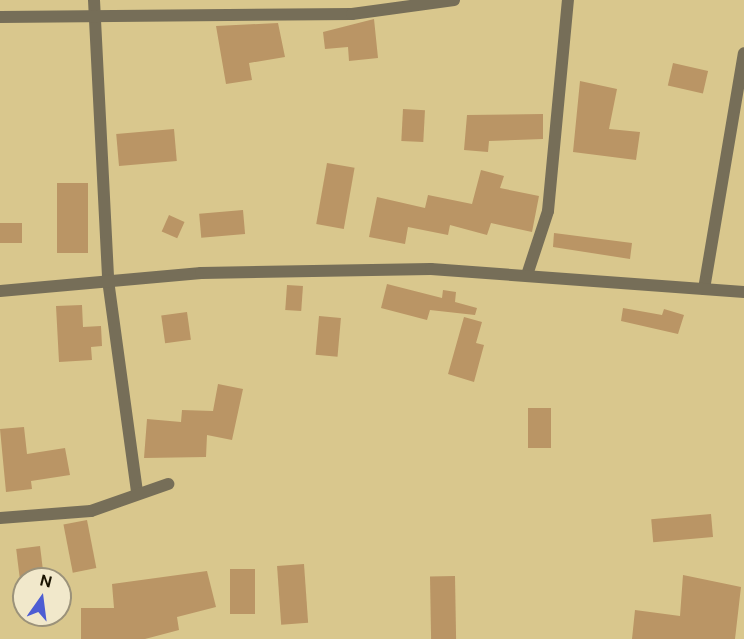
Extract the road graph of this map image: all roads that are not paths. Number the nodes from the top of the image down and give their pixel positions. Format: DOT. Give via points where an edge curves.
graph roads {
  1 [pos="94,0"];
  2 [pos="454,0"];
  3 [pos="568,0"];
  4 [pos="0,17"];
  5 [pos="95,18"];
  6 [pos="744,53"];
  7 [pos="740,101"];
  8 [pos="526,275"];
  9 [pos="108,280"];
  10 [pos="704,289"];
  11 [pos="0,291"];
  12 [pos="744,292"];
  13 [pos="168,484"];
  14 [pos="136,493"];
  15 [pos="0,518"];
  1 -- 5 [label="street"];
  2 -- 5 [label="street" via="352,14"];
  3 -- 8 [label="street" via="548,211"];
  4 -- 5 [label="street"];
  5 -- 9 [label="street"];
  6 -- 7 [label="street"];
  7 -- 10 [label="street"];
  8 -- 9 [label="street" via="431,269 201,273"];
  8 -- 10 [label="street"];
  9 -- 11 [label="street"];
  9 -- 14 [label="street"];
  10 -- 12 [label="street"];
  13 -- 14 [label="street"];
  14 -- 15 [label="street" via="91,511"];
}
